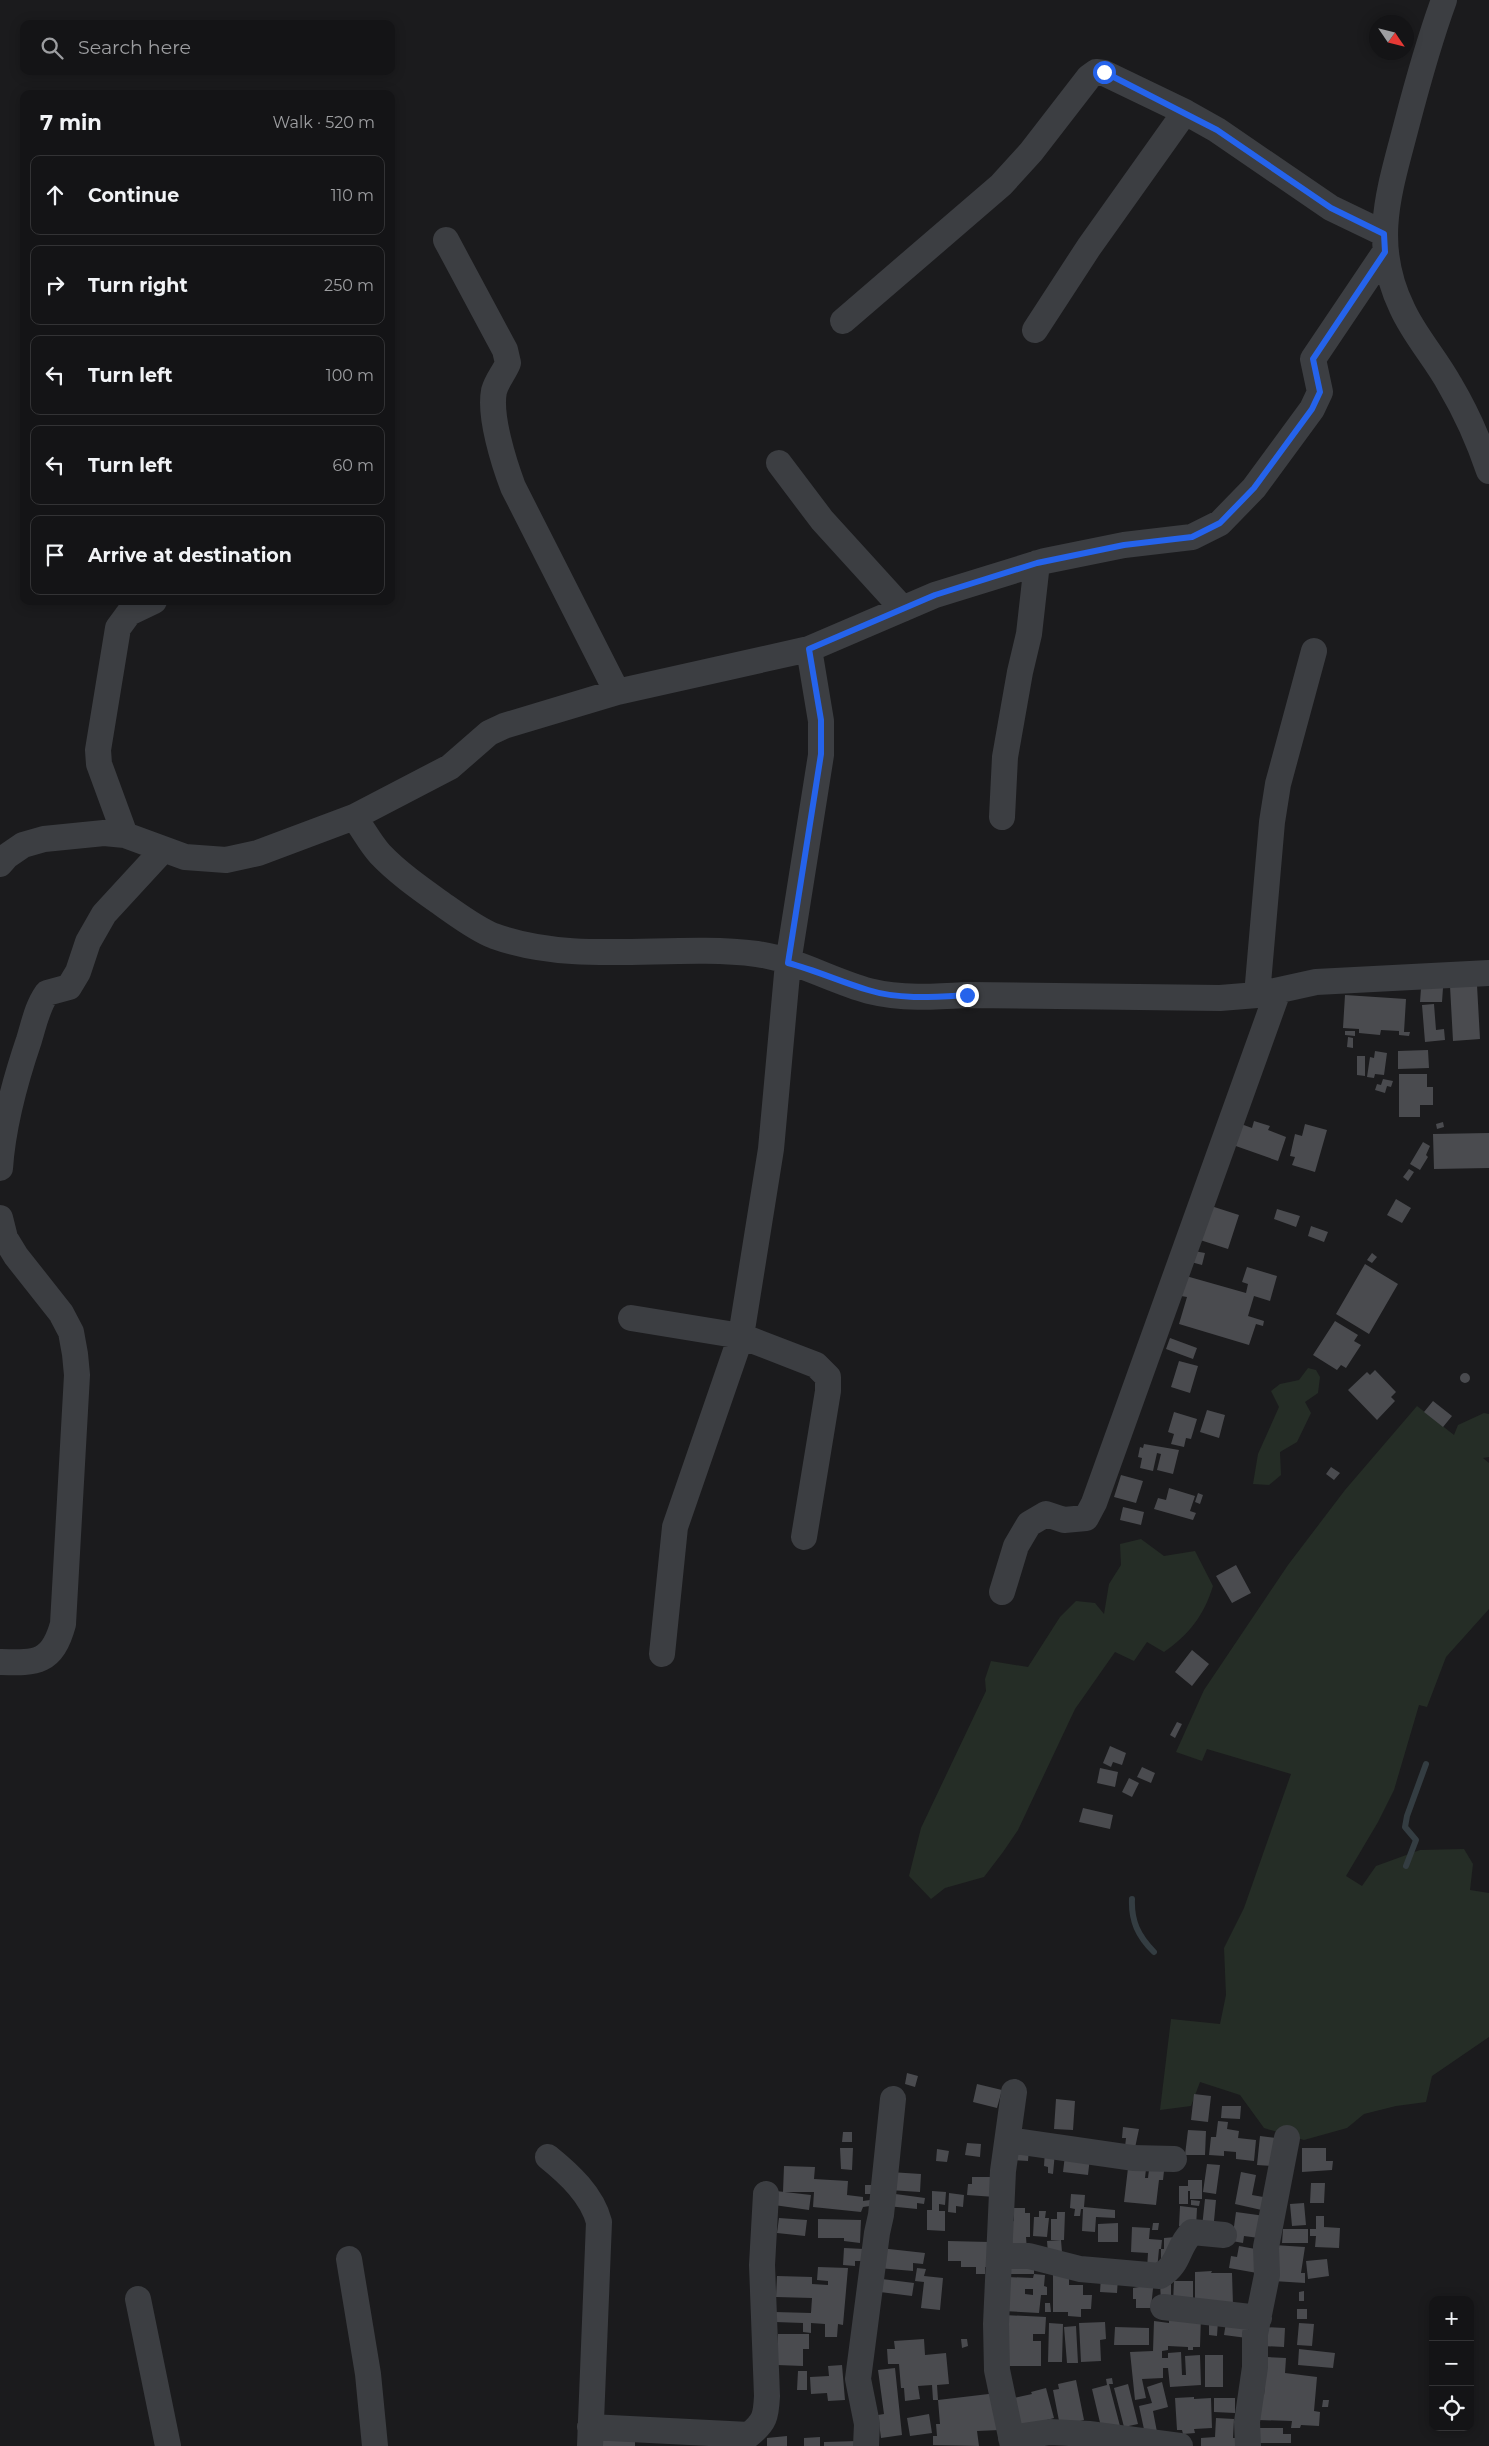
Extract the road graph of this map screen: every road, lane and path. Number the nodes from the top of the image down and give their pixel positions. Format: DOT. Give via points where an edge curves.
graph roads {
  1 [pos="1444,0"];
  2 [pos="1184,112"];
  3 [pos="446,240"];
  4 [pos="1385,243"];
  5 [pos="843,321"];
  6 [pos="1035,330"];
  7 [pos="779,462"];
  8 [pos="1489,471"];
  9 [pos="1037,563"];
  10 [pos="146,605"];
  11 [pos="902,609"];
  12 [pos="809,649"];
  13 [pos="1314,651"];
  14 [pos="617,692"];
  15 [pos="354,817"];
  16 [pos="1002,817"];
  17 [pos="125,836"];
  18 [pos="162,851"];
  19 [pos="0,864"];
  20 [pos="788,963"];
  21 [pos="1489,973"];
  22 [pos="1268,993"];
  23 [pos="0,1168"];
  24 [pos="0,1218"];
  25 [pos="631,1318"];
  26 [pos="741,1336"];
  27 [pos="804,1537"];
  28 [pos="1002,1592"];
  29 [pos="662,1654"];
  30 [pos="0,1662"];
  31 [pos="1014,2092"];
  32 [pos="893,2099"];
  33 [pos="1286,2138"];
  34 [pos="1008,2140"];
  35 [pos="548,2157"];
  36 [pos="1174,2160"];
  37 [pos="766,2194"];
  38 [pos="1224,2235"];
  39 [pos="1000,2256"];
  40 [pos="349,2259"];
  41 [pos="138,2299"];
  42 [pos="1163,2307"];
  43 [pos="1259,2318"];
  44 [pos="590,2437"];
  45 [pos="1012,2442"];
  46 [pos="168,2446"];
  47 [pos="375,2446"];
  48 [pos="866,2446"];
  49 [pos="1180,2446"];
  50 [pos="1248,2446"];
  1 -- 4 [label="street" via="1427,47 1386,204"];
  2 -- 4 [label="street" via="1217,130"];
  2 -- 5 [label="street" via="1104,72 1096,72 1088,77 1031,152 1001,185"];
  2 -- 6 [label="street" via="1088,247"];
  3 -- 14 [label="street" via="505,350 508,363 497,381 492,410 513,487"];
  4 -- 8 [label="street" via="1387,266 1402,308 1450,385 1482,448"];
  4 -- 9 [label="street" via="1313,359 1320,392 1312,409 1254,488 1220,523 1192,537 1124,545"];
  7 -- 11 [label="street" via="822,520"];
  9 -- 11 [label="street" via="935,595"];
  9 -- 16 [label="street" via="1029,634 1012,707 1005,757"];
  10 -- 17 [label="street" via="129,613 118,628 98,750"];
  11 -- 12 [label="street"];
  12 -- 14 [label="street"];
  12 -- 20 [label="street" via="821,720 821,754"];
  13 -- 22 [label="street" via="1278,784 1272,822"];
  14 -- 15 [label="street" via="489,733 450,767"];
  15 -- 18 [label="street" via="258,854 226,860 185,857"];
  15 -- 20 [label="street" via="380,854 412,882 492,936 535,947 575,951 722,951 759,954"];
  17 -- 18 [label="street"];
  17 -- 19 [label="street" via="104,833 44,839 23,845"];
  18 -- 23 [label="street" via="104,914 69,987 47,993 40,1004 17,1076 2,1143"];
  20 -- 22 [label="street" via="892,996 1188,999"];
  20 -- 26 [label="street" via="772,1149"];
  21 -- 22 [label="street" via="1316,982"];
  22 -- 28 [label="street" via="1094,1503 1086,1518 1064,1520 1046,1514 1029,1524 1016,1546"];
  24 -- 30 [label="street" via="5,1238 16,1256 61,1312 71,1332 77,1375 63,1624 59,1641 34,1663"];
  25 -- 26 [label="street"];
  26 -- 27 [label="street" via="816,1365 828,1377"];
  26 -- 29 [label="street" via="676,1527"];
  31 -- 34 [label="street"];
  32 -- 48 [label="street" via="858,2380 867,2424"];
  33 -- 43 [label="street" via="1266,2247 1267,2275"];
  34 -- 36 [label="street" via="1133,2158"];
  34 -- 39 [label="street" via="1003,2171"];
  35 -- 44 [label="street" via="568,2174 596,2207 599,2222"];
  37 -- 44 [label="street" via="762,2265 767,2396 766,2416 759,2426 749,2434"];
  38 -- 39 [label="street" via="1192,2232 1182,2241 1171,2269 1160,2276 1080,2269 1029,2256"];
  39 -- 45 [label="street" via="997,2370"];
  40 -- 47 [label="street" via="361,2326"];
  41 -- 46 [label="street"];
  42 -- 43 [label="street"];
  43 -- 50 [label="street" via="1247,2422"];
  45 -- 49 [label="street" via="1050,2432"];
}
